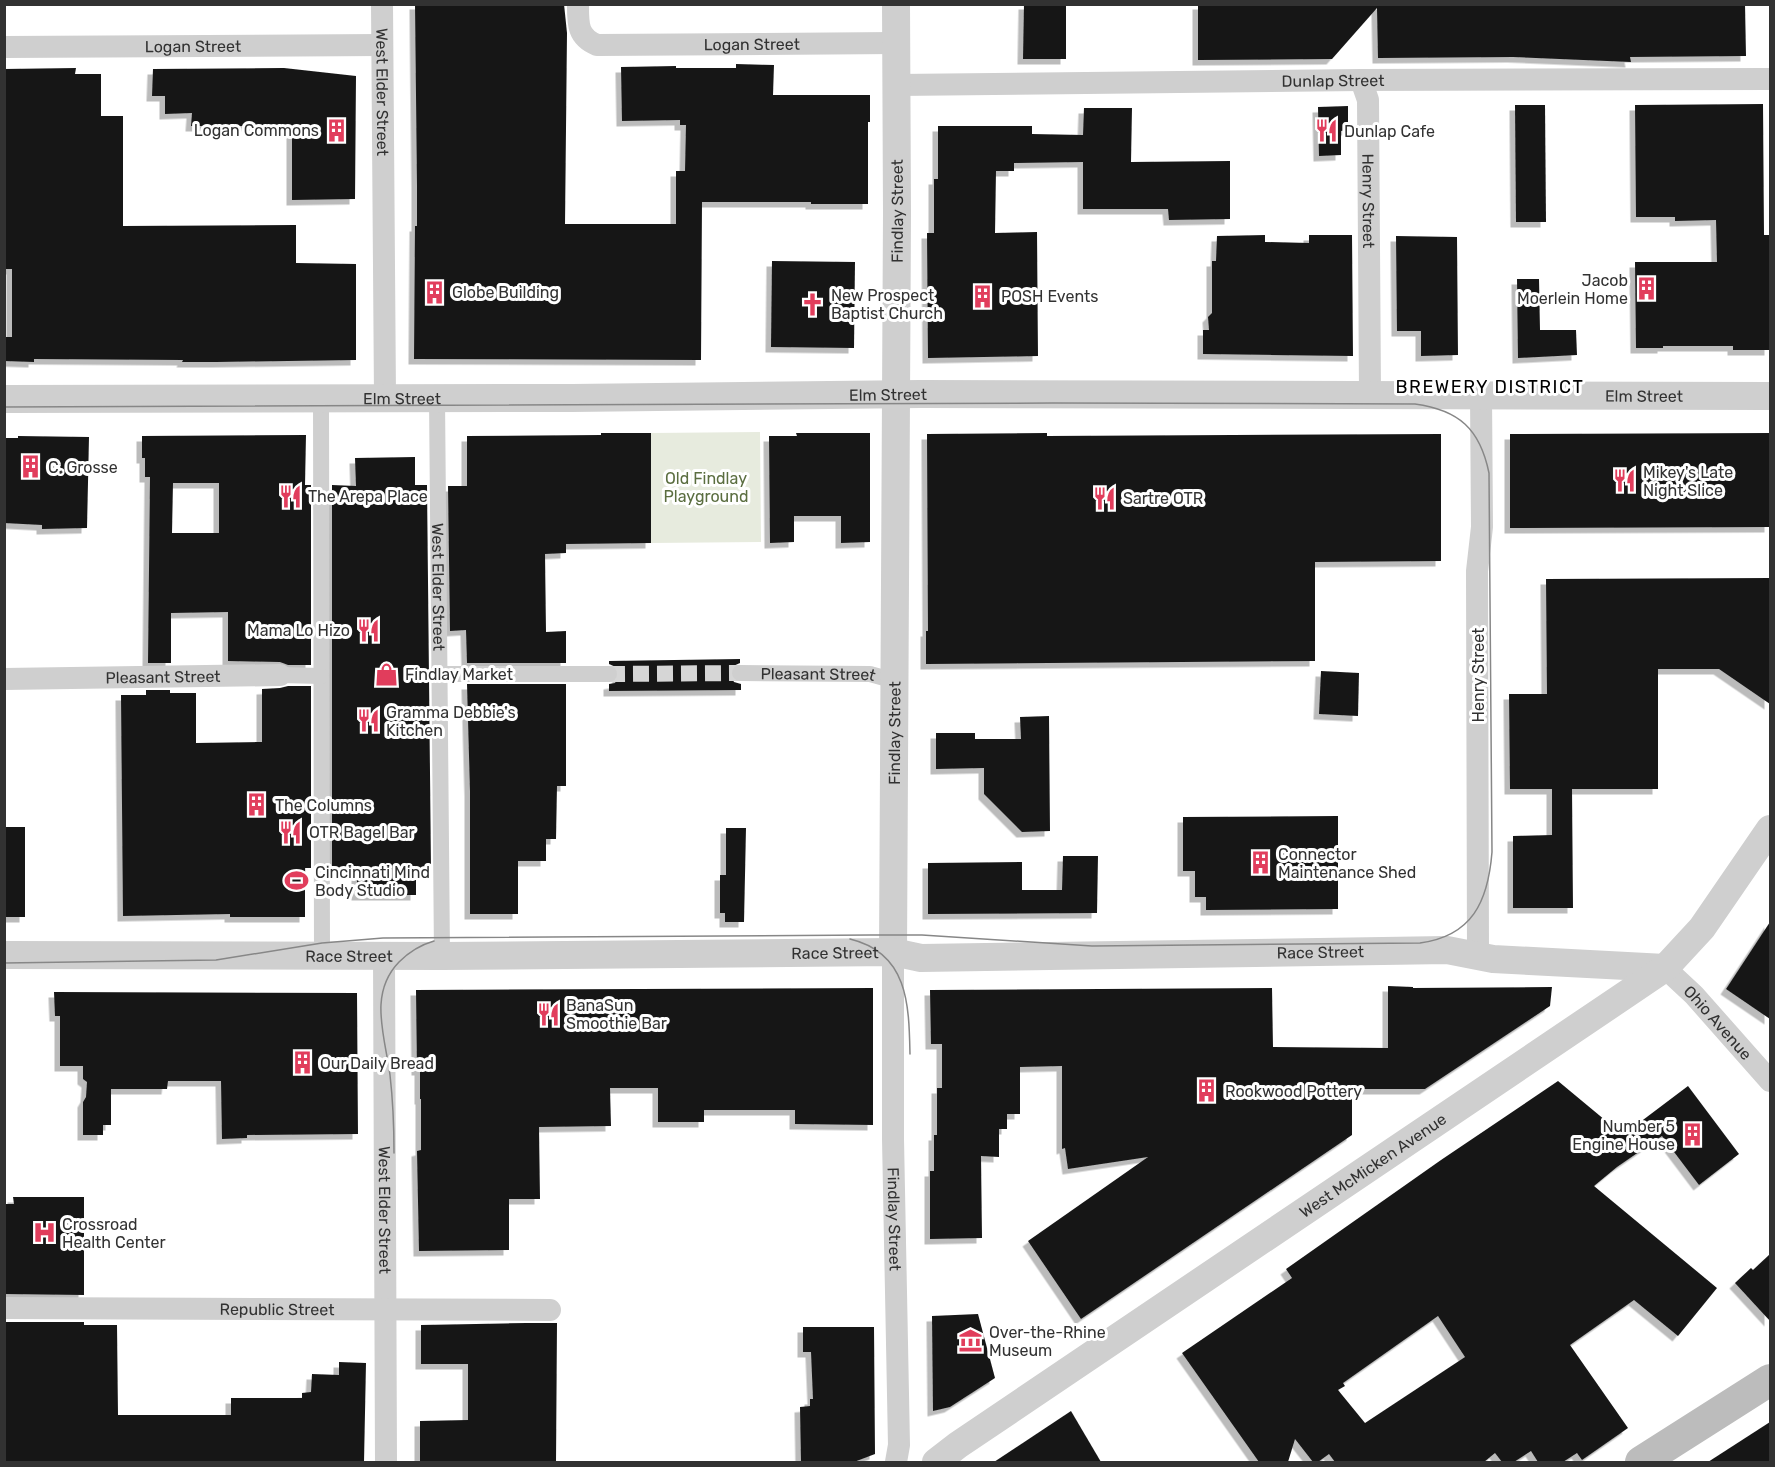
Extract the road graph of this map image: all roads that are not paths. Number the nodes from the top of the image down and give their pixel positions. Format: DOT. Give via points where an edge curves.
graph roads {
  1 [pos="382,4"];
  2 [pos="579,4"];
  3 [pos="896,4"];
  4 [pos="896,43"];
  5 [pos="382,45"];
  6 [pos="4,47"];
  7 [pos="1770,79"];
  8 [pos="1361,80"];
  9 [pos="897,86"];
  10 [pos="896,394"];
  11 [pos="1370,394"];
  12 [pos="1481,394"];
  13 [pos="1770,396"];
  14 [pos="321,398"];
  15 [pos="385,398"];
  16 [pos="437,398"];
  17 [pos="4,399"];
  18 [pos="740,673"];
  19 [pos="439,674"];
  20 [pos="280,675"];
  21 [pos="609,675"];
  22 [pos="321,676"];
  23 [pos="4,679"];
  24 [pos="895,681"];
  25 [pos="1770,829"];
  26 [pos="894,952"];
  27 [pos="4,955"];
  28 [pos="1478,955"];
  29 [pos="322,956"];
  30 [pos="384,956"];
  31 [pos="442,956"];
  32 [pos="1665,968"];
  33 [pos="1770,1081"];
  34 [pos="4,1308"];
  35 [pos="386,1310"];
  36 [pos="550,1310"];
  37 [pos="1770,1380"];
  38 [pos="386,1462"];
  39 [pos="896,1462"];
  40 [pos="936,1462"];
  41 [pos="1641,1462"];
  1 -- 5 [label="street, West Elder Street"];
  2 -- 4 [label="street, Logan Street" via="581,34 597,45"];
  3 -- 4 [label="street, Findlay Street"];
  4 -- 9 [label="street, Findlay Street"];
  5 -- 6 [label="street, Logan Street"];
  5 -- 15 [label="street, West Elder Street"];
  7 -- 8 [label="street, Dunlap Street"];
  8 -- 9 [label="street, Dunlap Street"];
  8 -- 11 [label="street, Henry Street" via="1368,100"];
  9 -- 10 [label="street, Findlay Street"];
  10 -- 11 [label="street, Elm Street"];
  10 -- 16 [label="street, Elm Street"];
  10 -- 24 [label="street, Findlay Street"];
  11 -- 12 [label="street, Elm Street"];
  12 -- 13 [label="street, Elm Street"];
  12 -- 28 [label="street, Henry Street"];
  14 -- 15 [label="street, Elm Street"];
  14 -- 17 [label="street, Elm Street"];
  14 -- 22 [label="street"];
  15 -- 16 [label="street, Elm Street"];
  16 -- 19 [label="street, West Elder Street"];
  18 -- 24 [label="street, Pleasant Street" via="870,674"];
  19 -- 21 [label="street"];
  19 -- 31 [label="street, West Elder Street"];
  20 -- 22 [label="street, Pleasant Street"];
  20 -- 23 [label="street, Pleasant Street"];
  22 -- 29 [label="street"];
  24 -- 26 [label="street, Findlay Street"];
  25 -- 32 [label="street, West McMicken Avenue" via="1702,928"];
  26 -- 28 [label="street, Race Street" via="921,958 1447,950"];
  26 -- 31 [label="street, Race Street"];
  26 -- 39 [label="street, Findlay Street" via="892,1139 899,1445"];
  27 -- 29 [label="street, Race Street"];
  28 -- 32 [label="street, Race Street"];
  29 -- 30 [label="street, Race Street"];
  30 -- 31 [label="street, Race Street"];
  30 -- 35 [label="street, West Elder Street"];
  32 -- 33 [label="street, Ohio Avenue"];
  32 -- 40 [label="street, West McMicken Avenue"];
  34 -- 35 [label="street, Republic Street"];
  35 -- 36 [label="street, Republic Street"];
  35 -- 38 [label="street, West Elder Street"];
  37 -- 41 [label="main road"];
}
